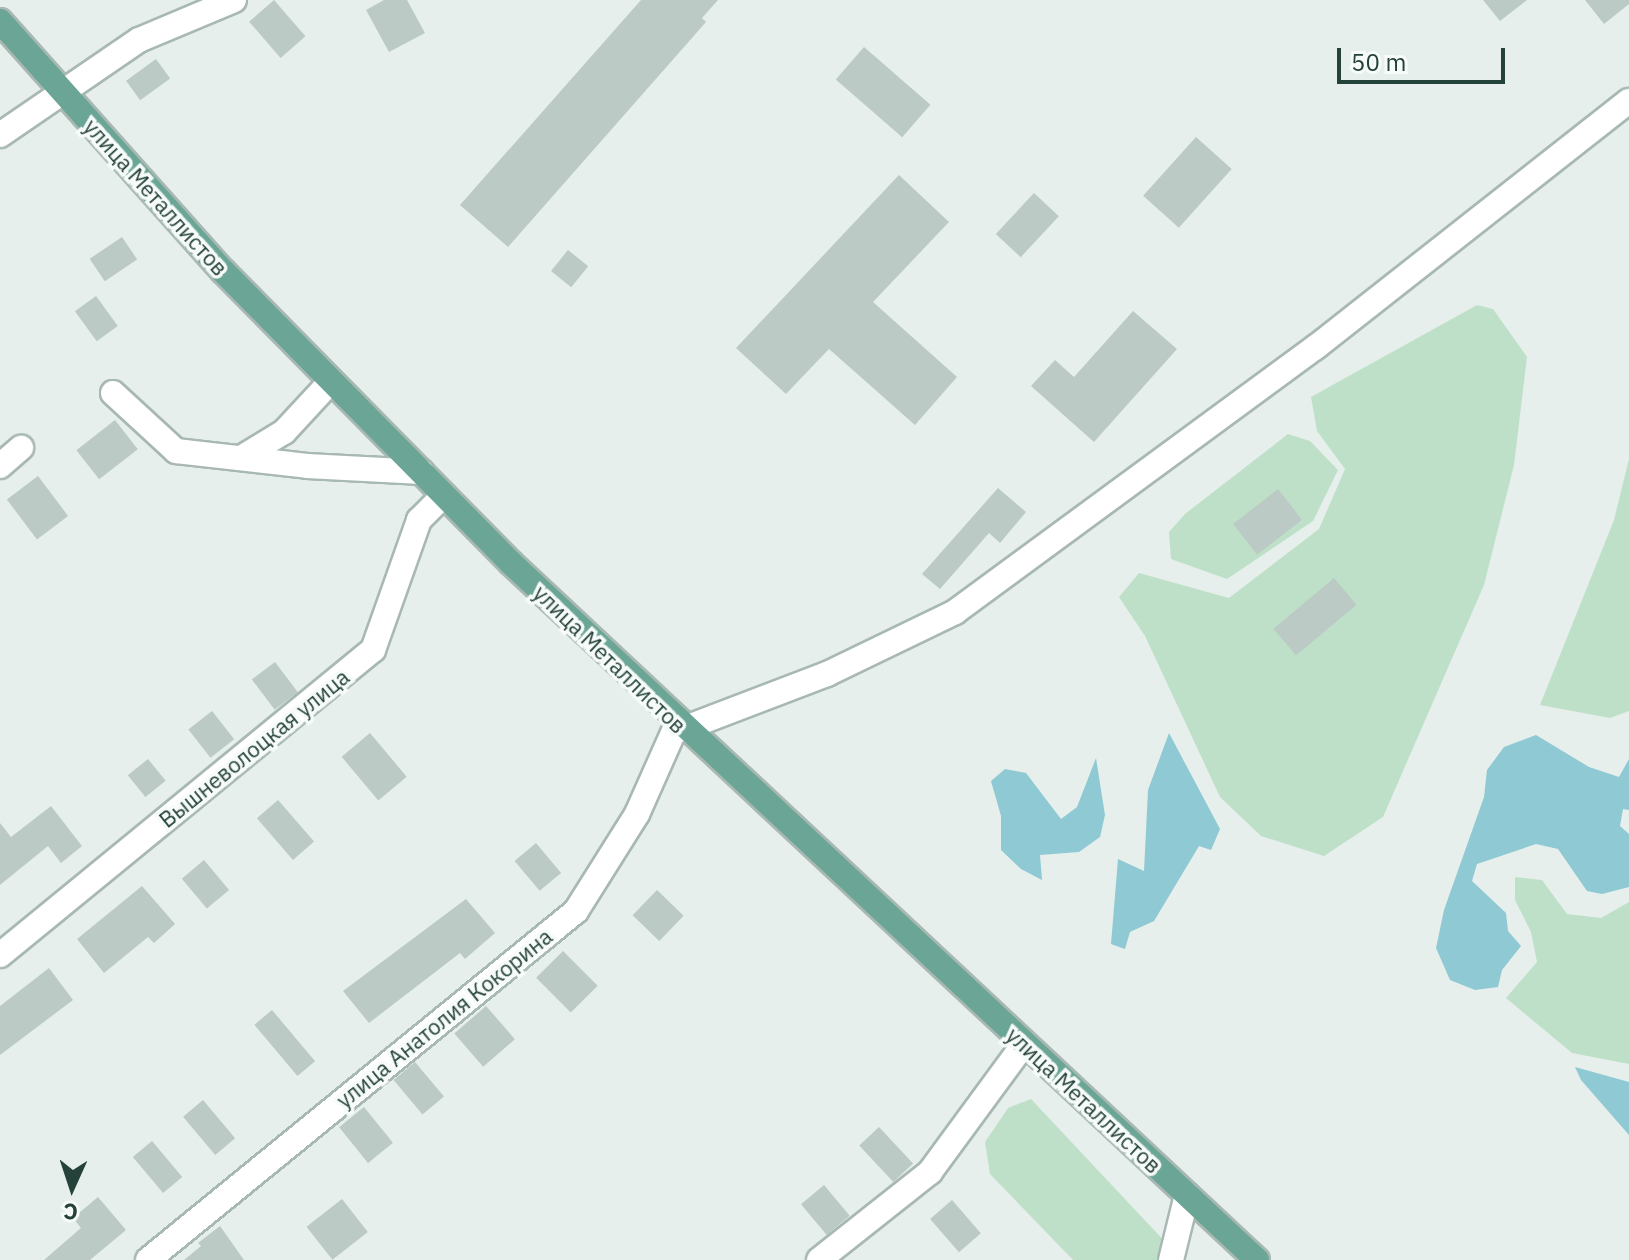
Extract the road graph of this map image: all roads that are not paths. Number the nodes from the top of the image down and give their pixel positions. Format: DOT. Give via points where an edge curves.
graph roads {
  1 [pos="234,0"];
  2 [pos="0,21"];
  3 [pos="59,91"];
  4 [pos="1629,101"];
  5 [pos="0,135"];
  6 [pos="331,381"];
  7 [pos="113,393"];
  8 [pos="21,448"];
  9 [pos="241,458"];
  10 [pos="0,466"];
  11 [pos="422,472"];
  12 [pos="444,495"];
  13 [pos="680,726"];
  14 [pos="0,955"];
  15 [pos="1024,1044"];
  16 [pos="1187,1195"];
  17 [pos="148,1260"];
  18 [pos="819,1260"];
  19 [pos="1171,1260"];
  20 [pos="1257,1260"];
  1 -- 3 [label="street" via="139,40"];
  2 -- 3 [label="main road, улица Металлистов"];
  3 -- 5 [label="street"];
  3 -- 6 [label="main road, улица Металлистов"];
  4 -- 13 [label="street" via="1316,347 955,612 827,674"];
  6 -- 9 [label="street" via="284,432"];
  6 -- 11 [label="main road, улица Металлистов"];
  7 -- 9 [label="street" via="176,451"];
  8 -- 10 [label="street"];
  9 -- 11 [label="street"];
  11 -- 12 [label="main road, улица Металлистов"];
  12 -- 13 [label="main road, улица Металлистов"];
  12 -- 14 [label="street, Вышневолоцкая улица" via="419,520 373,650"];
  13 -- 15 [label="main road, улица Металлистов"];
  13 -- 17 [label="street, улица Анатолия Кокорина" via="637,814 576,911"];
  15 -- 16 [label="main road, улица Металлистов"];
  15 -- 18 [label="street" via="930,1172"];
  16 -- 19 [label="street"];
  16 -- 20 [label="main road, улица Металлистов"];
}
